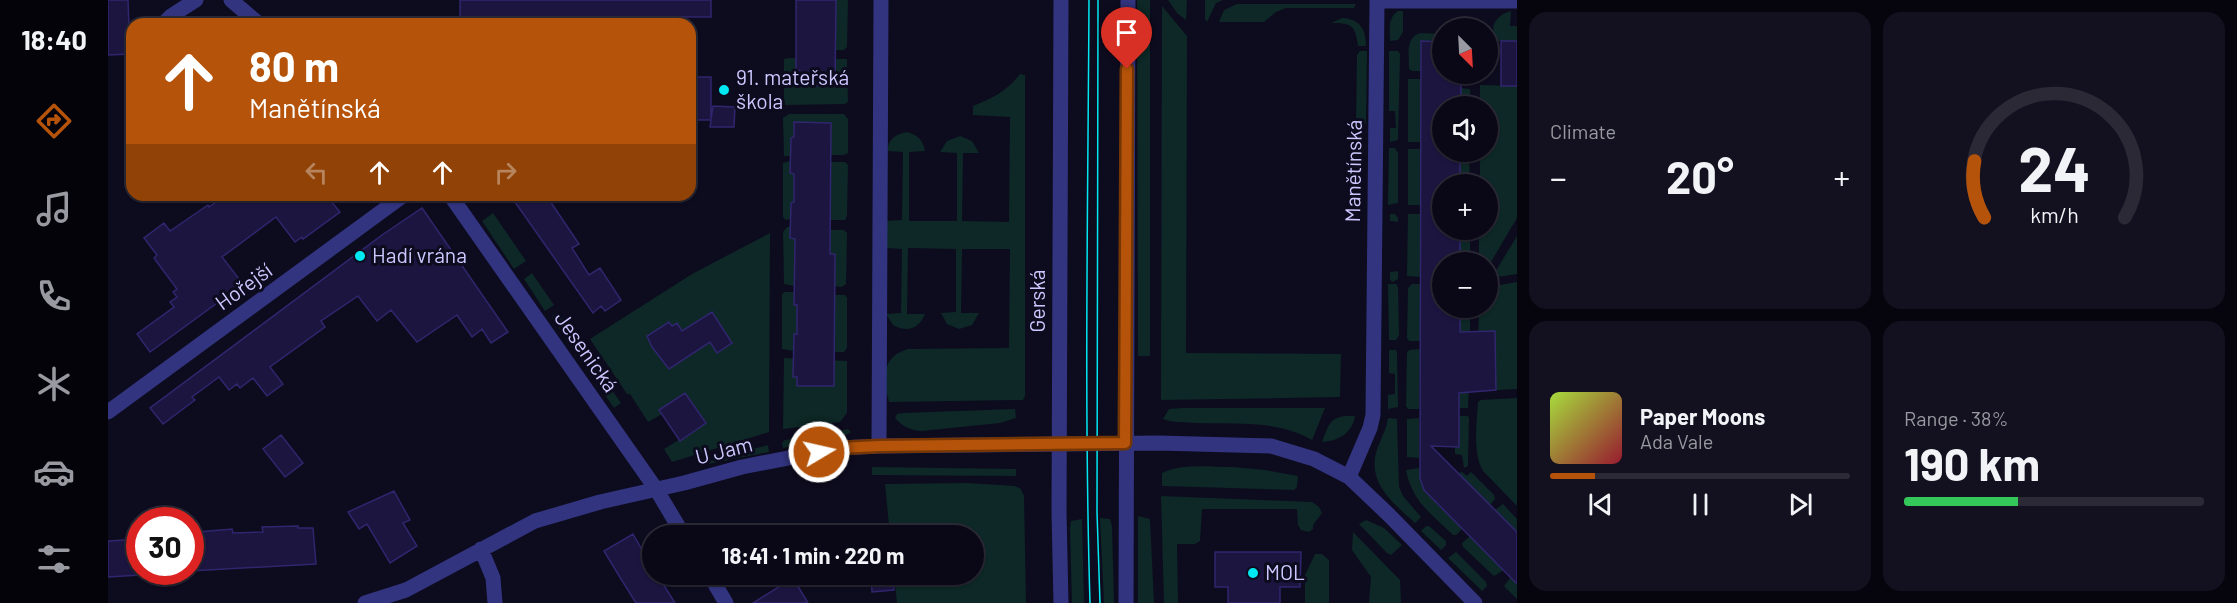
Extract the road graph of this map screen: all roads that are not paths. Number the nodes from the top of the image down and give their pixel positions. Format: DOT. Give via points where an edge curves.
graph roads {
  1 [pos="196,0"];
  2 [pos="231,0"];
  3 [pos="881,0"];
  4 [pos="1061,0"];
  5 [pos="1128,0"];
  6 [pos="1517,0"];
  7 [pos="169,18"];
  8 [pos="252,18"];
  9 [pos="396,201"];
  10 [pos="454,201"];
  11 [pos="108,412"];
  12 [pos="1125,443"];
  13 [pos="1059,444"];
  14 [pos="879,446"];
  15 [pos="1349,477"];
  16 [pos="656,489"];
  17 [pos="677,525"];
  18 [pos="481,549"];
  19 [pos="715,585"];
  20 [pos="365,603"];
  21 [pos="495,603"];
  22 [pos="726,603"];
  23 [pos="1061,603"];
  24 [pos="1126,603"];
  25 [pos="1475,603"];
  1 -- 7 [label="street"];
  2 -- 8 [label="street"];
  3 -- 14 [label="street"];
  4 -- 13 [label="street, Gerská"];
  5 -- 12 [label="street"];
  6 -- 15 [label="street, Manětínská" via="1377,1 1372,415"];
  9 -- 11 [label="street, Hořejší"];
  10 -- 16 [label="street, Jesenická"];
  12 -- 13 [label="street"];
  12 -- 15 [label="street" via="1271,446 1314,459"];
  12 -- 24 [label="street"];
  13 -- 14 [label="street, U Jam"];
  13 -- 23 [label="street, Gerská"];
  14 -- 16 [label="street, U Jam" via="840,448 776,460"];
  15 -- 25 [label="street"];
  16 -- 17 [label="street, Jesenická"];
  16 -- 18 [label="street, U Jam" via="535,521"];
  18 -- 20 [label="street, U Jam" via="406,590"];
  18 -- 21 [label="street" via="493,578"];
  19 -- 22 [label="street"];
}
